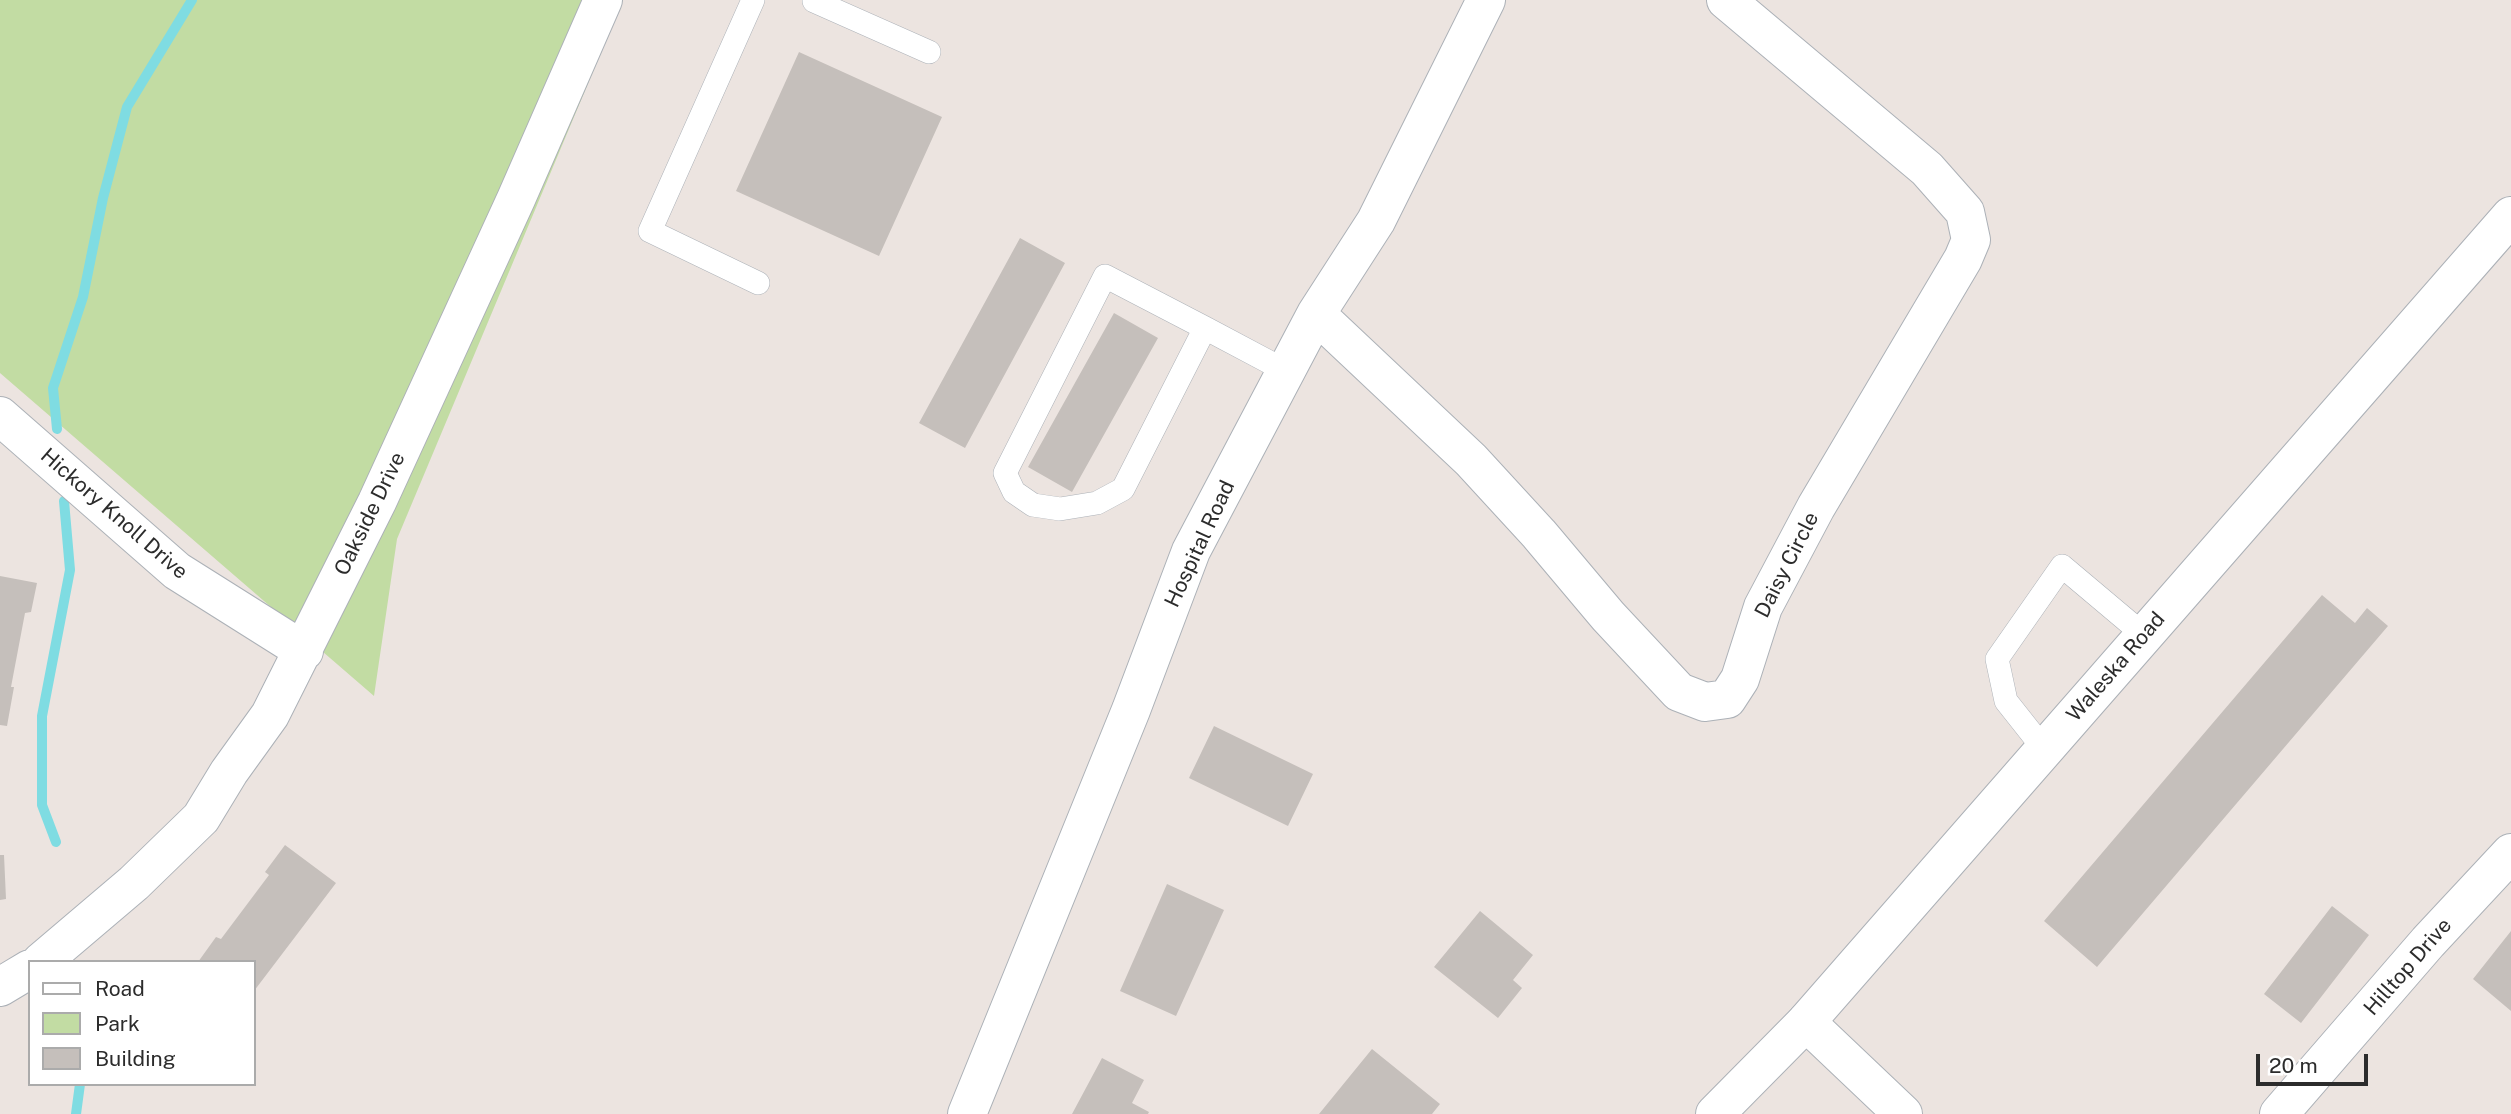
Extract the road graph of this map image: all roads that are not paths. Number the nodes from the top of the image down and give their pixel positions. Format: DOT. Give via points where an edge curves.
graph roads {
  1 [pos="603,0"];
  2 [pos="754,0"];
  3 [pos="807,0"];
  4 [pos="814,0"];
  5 [pos="1486,0"];
  6 [pos="1727,0"];
  7 [pos="929,52"];
  8 [pos="2511,216"];
  9 [pos="758,283"];
  10 [pos="1316,314"];
  11 [pos="1205,327"];
  12 [pos="1286,370"];
  13 [pos="0,416"];
  14 [pos="2144,635"];
  15 [pos="304,651"];
  16 [pos="2044,749"];
  17 [pos="2511,853"];
  18 [pos="43,960"];
  19 [pos="28,970"];
  20 [pos="0,987"];
  21 [pos="1805,1021"];
  22 [pos="967,1114"];
  23 [pos="1715,1114"];
  24 [pos="1903,1114"];
  25 [pos="2279,1114"];
  1 -- 15 [label="street, Oakside Drive" via="377,502"];
  2 -- 9 [label="lane" via="650,231"];
  3 -- 4 [label="lane"];
  4 -- 7 [label="lane"];
  5 -- 10 [label="street, Hospital Road" via="1376,221"];
  6 -- 10 [label="street, Daisy Circle" via="1927,169 1965,212 1971,240 1816,507 1763,607 1740,679 1727,699 1706,702 1679,692 1471,460"];
  8 -- 14 [label="street, Waleska Road"];
  10 -- 12 [label="street, Hospital Road"];
  11 -- 11 [label="lane" via="1105,276 1005,473 1014,492 1034,505 1060,509 1097,503 1123,489"];
  11 -- 12 [label="lane"];
  12 -- 22 [label="street, Hospital Road" via="1191,551"];
  13 -- 15 [label="street, Hickory Knoll Drive" via="177,571"];
  14 -- 16 [label="street, Waleska Road"];
  14 -- 16 [label="lane" via="2062,566 1997,659 2006,701"];
  15 -- 18 [label="street, Oakside Drive" via="270,715 201,818"];
  16 -- 21 [label="street, Waleska Road"];
  17 -- 25 [label="street, Hilltop Drive"];
  19 -- 20 [label="street"];
  21 -- 23 [label="street, Waleska Road"];
  21 -- 24 [label="street"];
}
